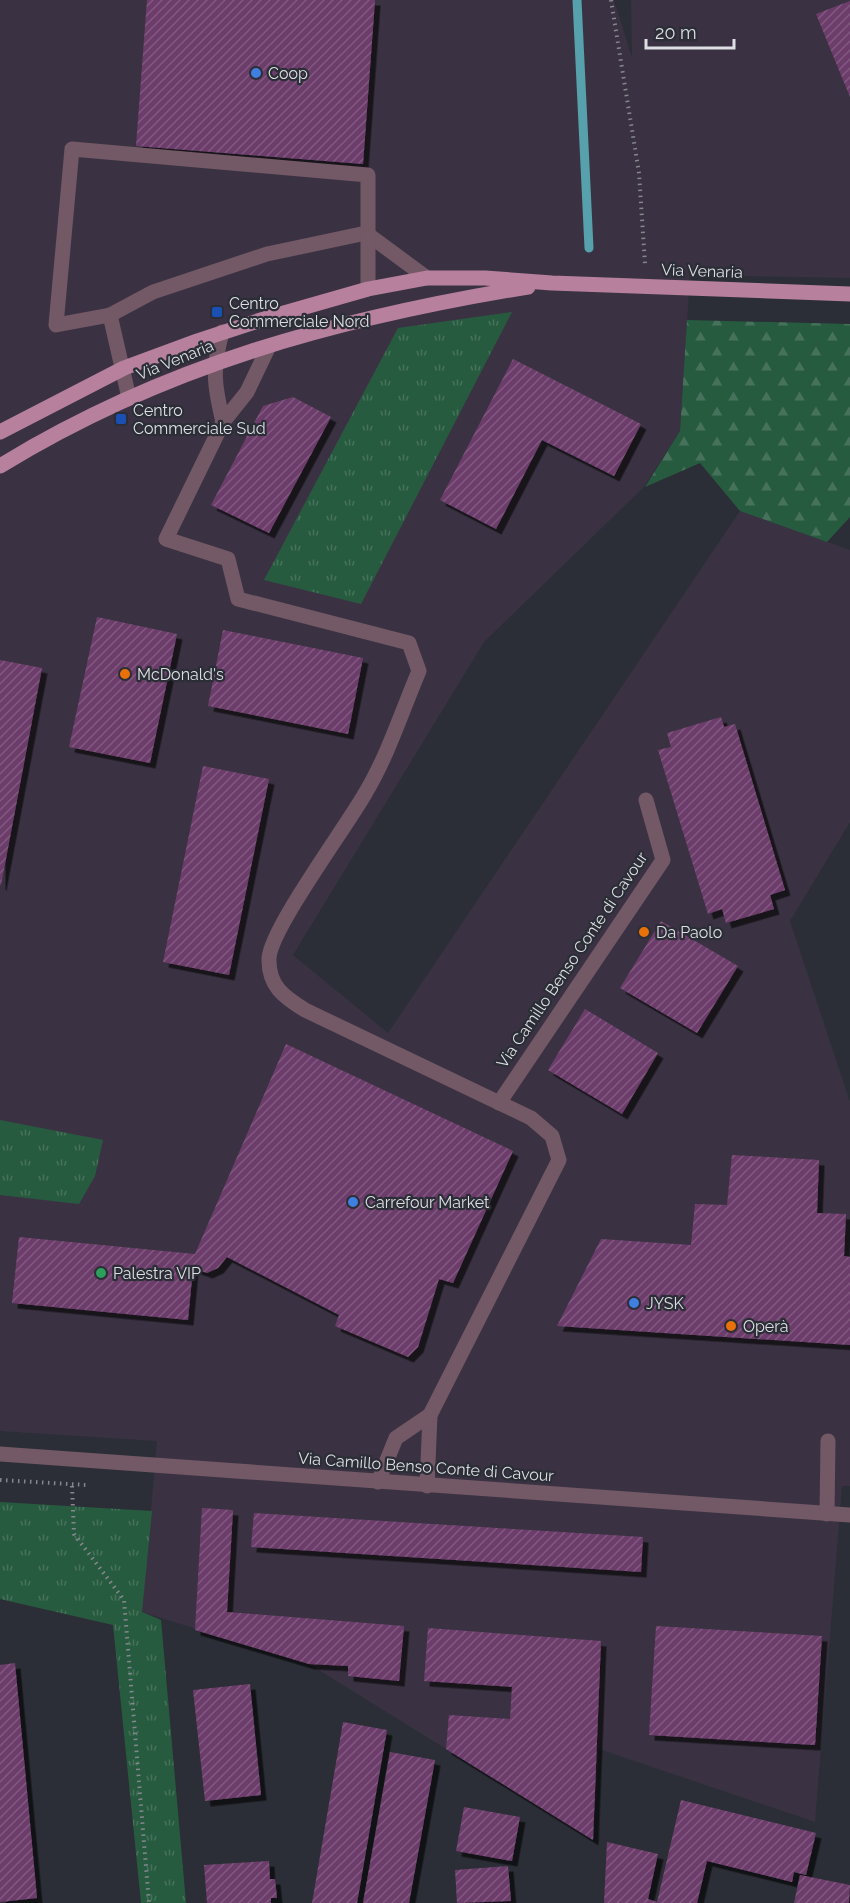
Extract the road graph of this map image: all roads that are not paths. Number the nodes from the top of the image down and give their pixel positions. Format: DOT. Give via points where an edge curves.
graph roads {
  1 [pos="366,233"];
  2 [pos="427,278"];
  3 [pos="552,283"];
  4 [pos="368,290"];
  5 [pos="850,294"];
  6 [pos="110,315"];
  7 [pos="222,332"];
  8 [pos="268,346"];
  9 [pos="213,363"];
  10 [pos="124,368"];
  11 [pos="129,398"];
  12 [pos="223,422"];
  13 [pos="0,432"];
  14 [pos="0,466"];
  15 [pos="646,800"];
  16 [pos="499,1103"];
  17 [pos="430,1415"];
  18 [pos="828,1441"];
  19 [pos="0,1454"];
  20 [pos="378,1482"];
  21 [pos="427,1485"];
  22 [pos="827,1514"];
  23 [pos="850,1515"];
  1 -- 2 [label="street"];
  1 -- 4 [label="street"];
  1 -- 6 [label="street" via="267,254 153,292"];
  1 -- 6 [label="street" via="368,175 72,149 56,325"];
  2 -- 3 [label="main road, Via Venaria"];
  2 -- 4 [label="main road, Via Venaria"];
  3 -- 5 [label="main road, Via Venaria"];
  3 -- 8 [label="main road, Via Venaria" via="437,302 330,326"];
  4 -- 7 [label="main road, Via Venaria"];
  6 -- 10 [label="street"];
  7 -- 9 [label="street"];
  7 -- 10 [label="main road, Via Venaria"];
  8 -- 9 [label="main road, Via Venaria"];
  8 -- 12 [label="street" via="247,392"];
  9 -- 11 [label="main road, Via Venaria"];
  9 -- 12 [label="street"];
  10 -- 11 [label="street"];
  10 -- 13 [label="main road, Via Venaria"];
  11 -- 14 [label="main road, Via Venaria" via="80,419"];
  12 -- 16 [label="street" via="166,539 228,559 238,599 409,643 419,671 367,791 279,931 269,956 271,982 285,998 305,1010"];
  15 -- 16 [label="street, Via Camillo Benso Conte di Cavour" via="663,860"];
  16 -- 17 [label="street" via="531,1119 552,1136 560,1160"];
  17 -- 20 [label="street" via="396,1438"];
  17 -- 21 [label="street"];
  18 -- 22 [label="street"];
  19 -- 20 [label="street, Via Camillo Benso Conte di Cavour"];
  20 -- 21 [label="street, Via Camillo Benso Conte di Cavour"];
  21 -- 22 [label="street, Via Camillo Benso Conte di Cavour"];
  22 -- 23 [label="street, Via Camillo Benso Conte di Cavour"];
}
